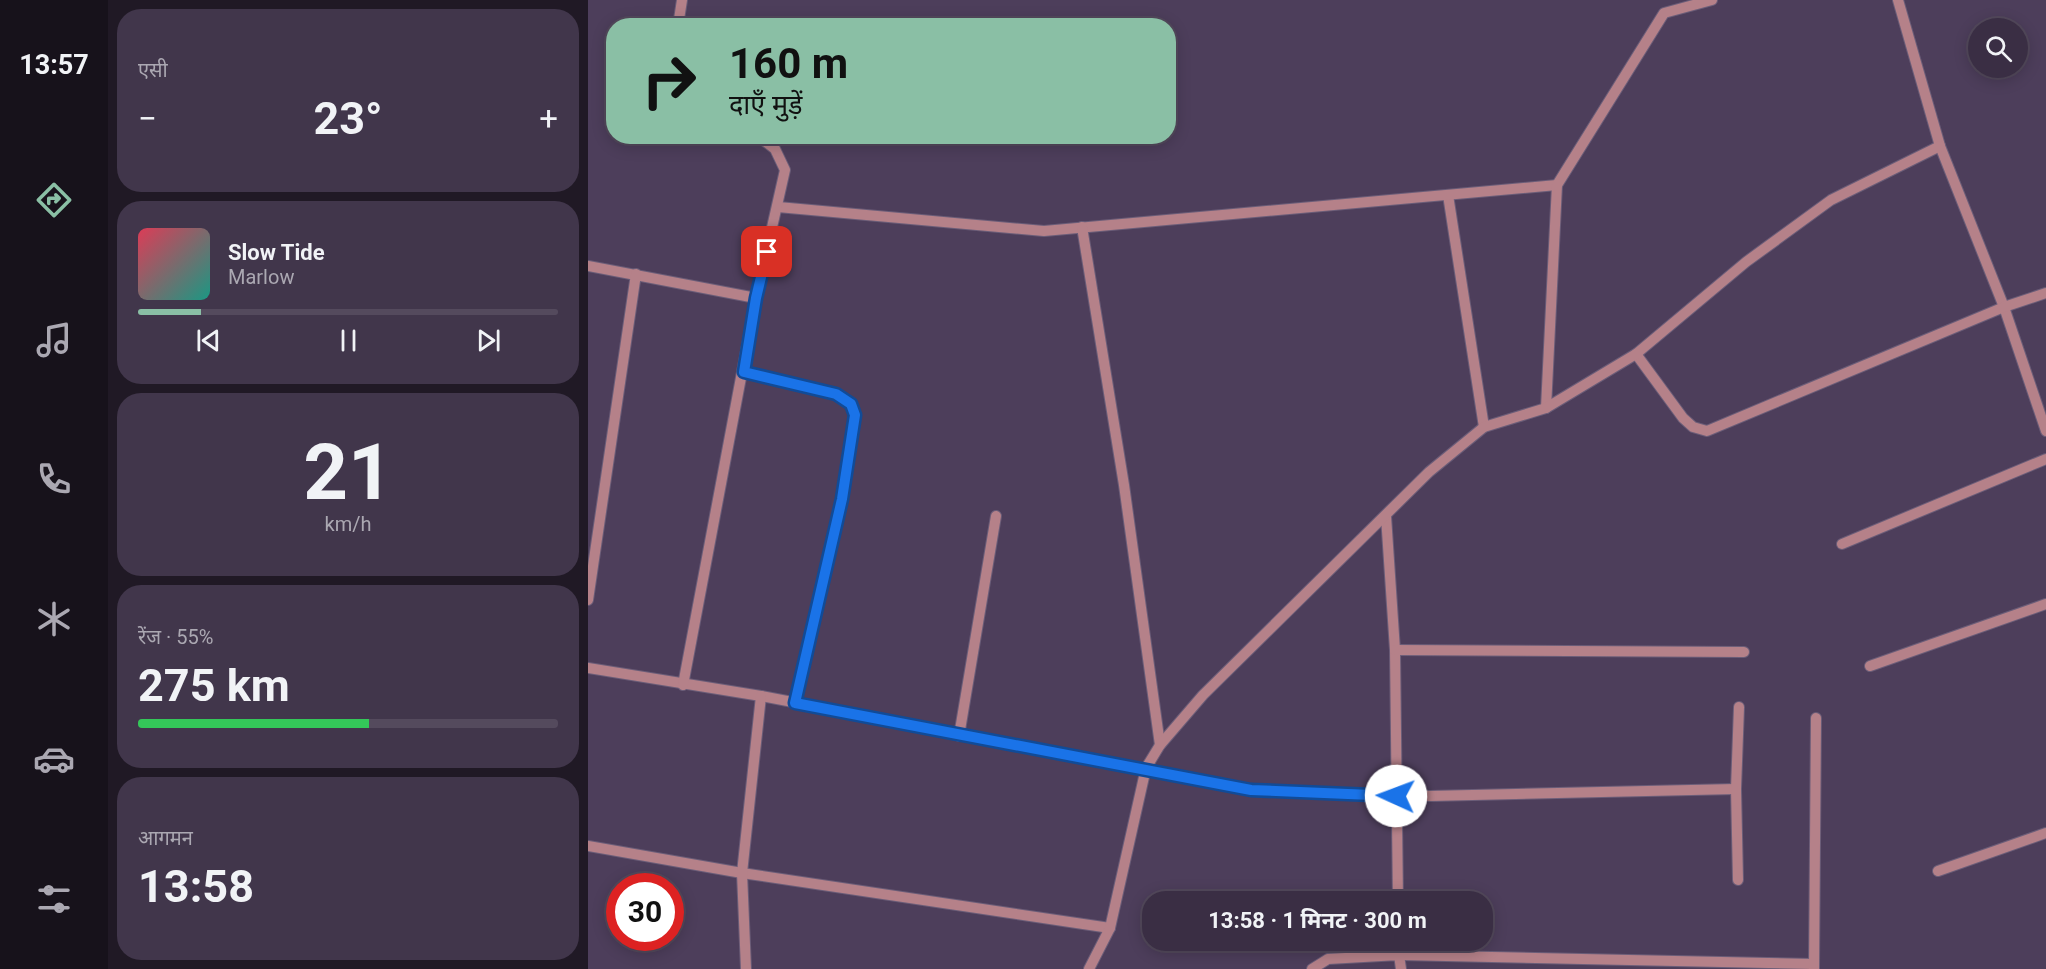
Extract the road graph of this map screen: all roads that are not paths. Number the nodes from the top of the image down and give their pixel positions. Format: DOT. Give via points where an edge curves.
graph roads {
  1 [pos="682,0"];
  2 [pos="1712,0"];
  3 [pos="1898,0"];
  4 [pos="679,18"];
  5 [pos="768,144"];
  6 [pos="1940,146"];
  7 [pos="1557,185"];
  8 [pos="1448,195"];
  9 [pos="778,207"];
  10 [pos="1082,227"];
  11 [pos="588,266"];
  12 [pos="636,274"];
  13 [pos="2046,293"];
  14 [pos="756,298"];
  15 [pos="2004,307"];
  16 [pos="1636,354"];
  17 [pos="744,372"];
  18 [pos="1546,408"];
  19 [pos="1484,428"];
  20 [pos="2046,431"];
  21 [pos="2046,459"];
  22 [pos="996,516"];
  23 [pos="1386,516"];
  24 [pos="1842,544"];
  25 [pos="588,600"];
  26 [pos="2046,604"];
  27 [pos="1395,650"];
  28 [pos="1744,652"];
  29 [pos="1870,666"];
  30 [pos="588,668"];
  31 [pos="683,685"];
  32 [pos="761,696"];
  33 [pos="795,703"];
  34 [pos="1739,707"];
  35 [pos="1816,718"];
  36 [pos="959,736"];
  37 [pos="1160,745"];
  38 [pos="1146,768"];
  39 [pos="1736,789"];
  40 [pos="1396,796"];
  41 [pos="2046,833"];
  42 [pos="588,846"];
  43 [pos="1938,871"];
  44 [pos="742,873"];
  45 [pos="1738,880"];
  46 [pos="1398,891"];
  47 [pos="1110,928"];
  48 [pos="1399,951"];
  49 [pos="1399,955"];
  50 [pos="1813,966"];
  51 [pos="746,969"];
  52 [pos="1089,969"];
  53 [pos="1312,969"];
  54 [pos="1401,969"];
  1 -- 4 [label="street"];
  2 -- 7 [label="street" via="1664,13"];
  3 -- 6 [label="street"];
  5 -- 9 [label="street" via="785,170"];
  6 -- 15 [label="street"];
  6 -- 16 [label="street" via="1831,200 1746,262"];
  7 -- 8 [label="street"];
  7 -- 18 [label="street"];
  8 -- 10 [label="street"];
  8 -- 19 [label="street"];
  9 -- 10 [label="street" via="1044,231"];
  9 -- 14 [label="street"];
  10 -- 37 [label="street" via="1124,485"];
  11 -- 12 [label="street"];
  12 -- 14 [label="street"];
  12 -- 25 [label="street"];
  13 -- 15 [label="street"];
  14 -- 17 [label="street"];
  15 -- 16 [label="street" via="1707,430 1693,427 1683,418"];
  15 -- 20 [label="street"];
  16 -- 18 [label="street"];
  17 -- 31 [label="street"];
  17 -- 33 [label="street" via="836,394 851,404 855,415 842,499"];
  18 -- 19 [label="street"];
  19 -- 23 [label="street" via="1429,472"];
  21 -- 24 [label="street"];
  22 -- 36 [label="street"];
  23 -- 27 [label="street"];
  23 -- 37 [label="street" via="1203,695"];
  26 -- 29 [label="street"];
  27 -- 28 [label="street"];
  27 -- 40 [label="street"];
  30 -- 31 [label="street"];
  31 -- 32 [label="street"];
  32 -- 33 [label="street"];
  32 -- 44 [label="street"];
  33 -- 36 [label="street"];
  34 -- 39 [label="street"];
  35 -- 50 [label="street"];
  36 -- 38 [label="street"];
  37 -- 38 [label="street"];
  38 -- 40 [label="street" via="1251,790"];
  38 -- 47 [label="street"];
  39 -- 40 [label="street"];
  39 -- 45 [label="street"];
  40 -- 46 [label="street"];
  41 -- 43 [label="street"];
  42 -- 44 [label="street"];
  44 -- 47 [label="street"];
  44 -- 51 [label="street"];
  47 -- 52 [label="street"];
  48 -- 49 [label="street"];
  49 -- 50 [label="street"];
  49 -- 53 [label="street" via="1328,959"];
  49 -- 54 [label="street"];
}
